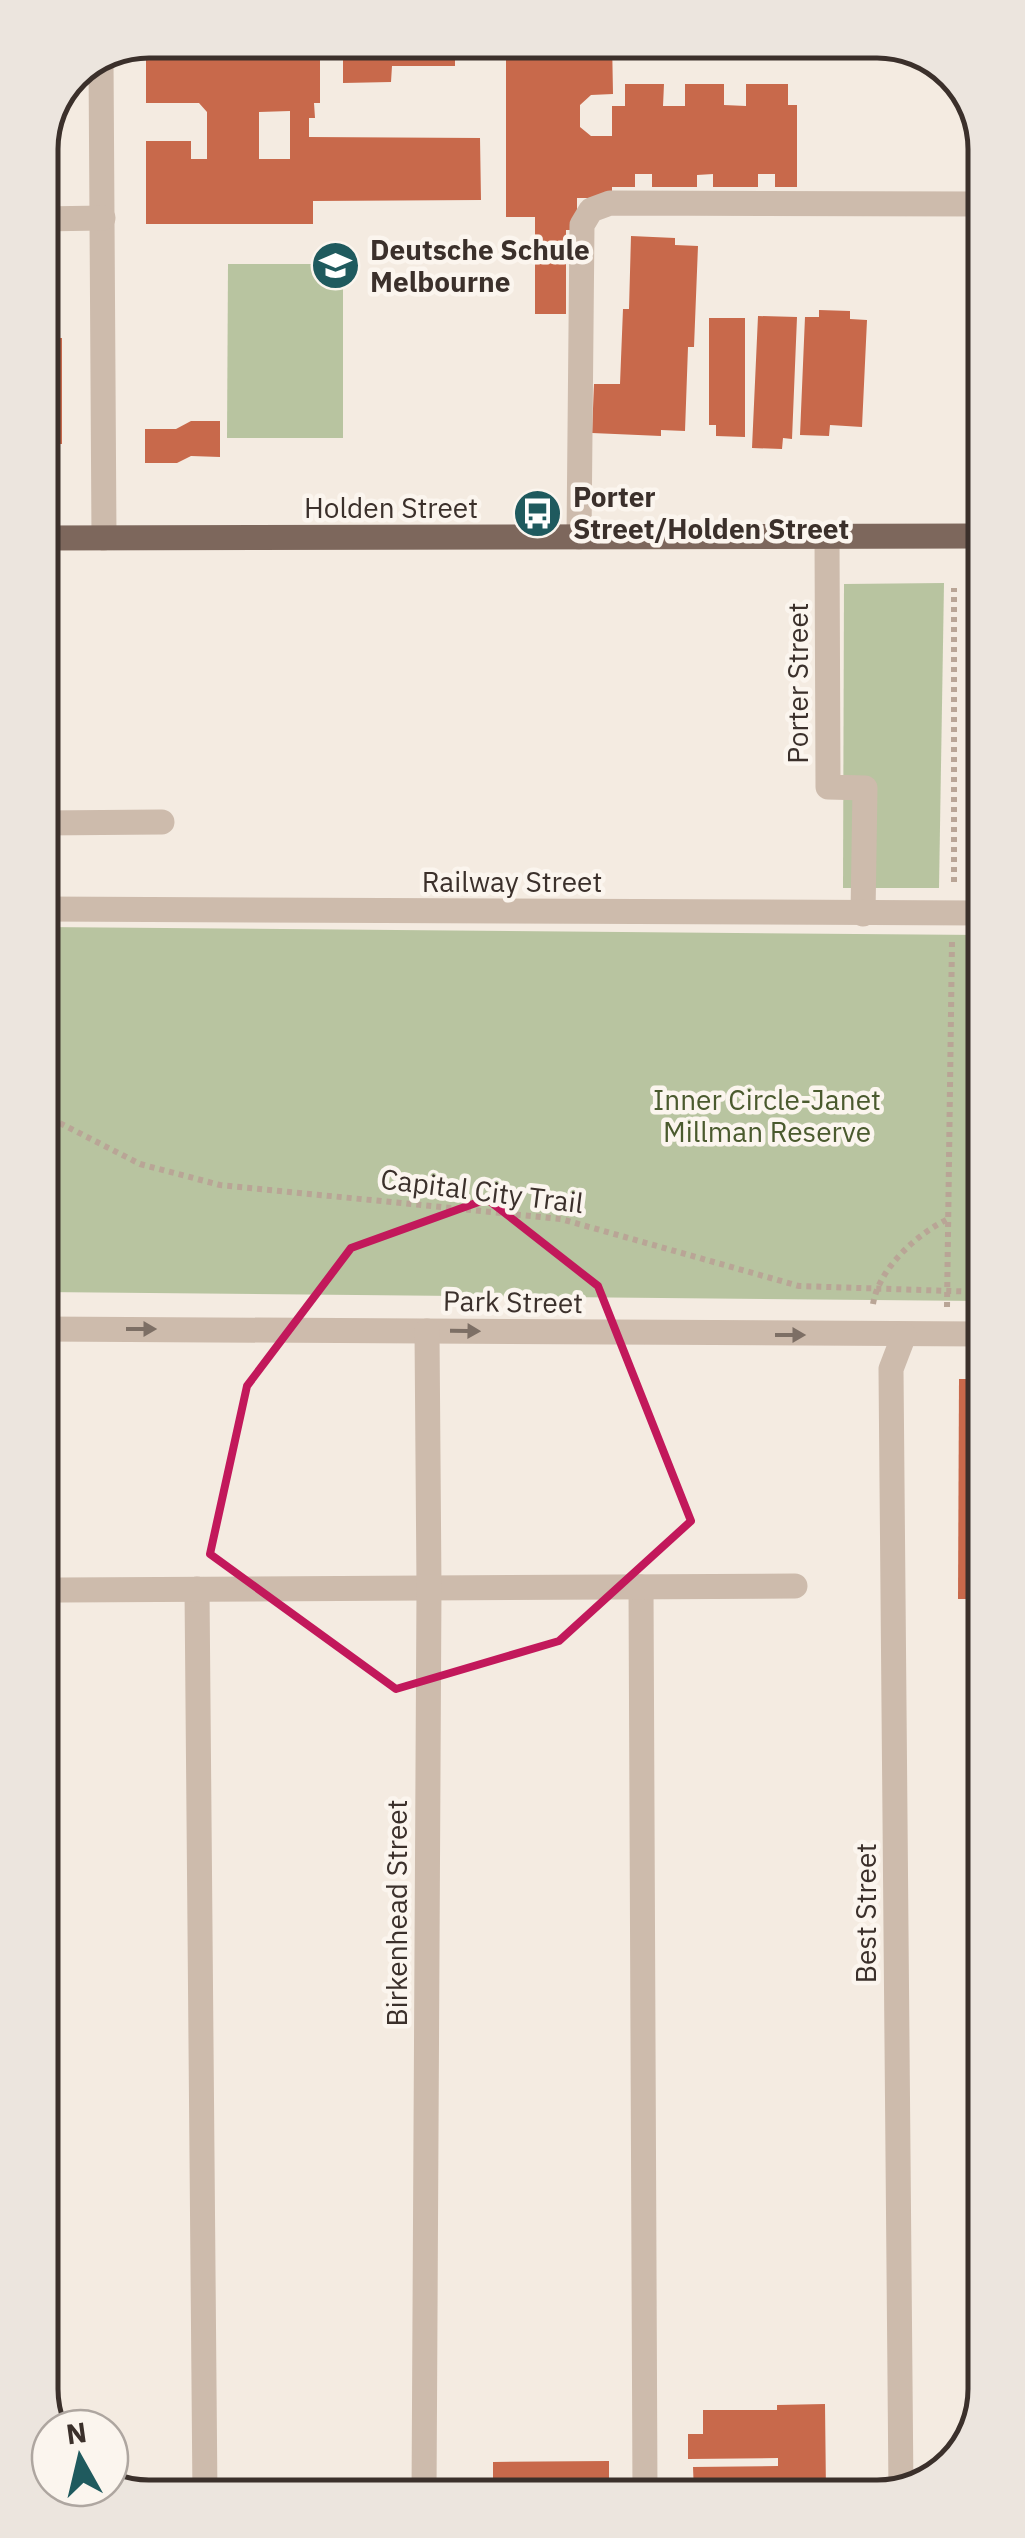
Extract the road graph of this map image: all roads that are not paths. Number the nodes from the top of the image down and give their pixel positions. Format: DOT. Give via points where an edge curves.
graph roads {
  1 [pos="102,71"];
  2 [pos="968,204"];
  3 [pos="58,218"];
  4 [pos="103,218"];
  5 [pos="826,536"];
  6 [pos="968,536"];
  7 [pos="579,537"];
  8 [pos="58,538"];
  9 [pos="104,538"];
  10 [pos="58,822"];
  11 [pos="162,822"];
  12 [pos="58,910"];
  13 [pos="968,913"];
  14 [pos="863,914"];
  15 [pos="58,1329"];
  16 [pos="426,1331"];
  17 [pos="968,1334"];
  18 [pos="904,1335"];
  19 [pos="795,1586"];
  20 [pos="642,1587"];
  21 [pos="429,1588"];
  22 [pos="197,1589"];
  23 [pos="61,1590"];
  24 [pos="900,2478"];
  25 [pos="205,2480"];
  26 [pos="424,2480"];
  27 [pos="645,2480"];
  1 -- 4 [label="street"];
  2 -- 7 [label="street" via="610,203 591,210 582,225"];
  3 -- 4 [label="street"];
  4 -- 9 [label="street"];
  5 -- 6 [label="main road, Holden Street"];
  5 -- 7 [label="main road, Holden Street"];
  5 -- 14 [label="street, Porter Street" via="828,787 864,788"];
  7 -- 9 [label="main road, Holden Street"];
  8 -- 9 [label="main road, Holden Street"];
  10 -- 11 [label="street"];
  12 -- 14 [label="street, Railway Street"];
  13 -- 14 [label="street, Railway Street"];
  15 -- 16 [label="street, Park Street, one-way"];
  16 -- 18 [label="street, Park Street, one-way"];
  16 -- 21 [label="street, Birkenhead Street"];
  17 -- 18 [label="street, Park Street"];
  18 -- 24 [label="street, Best Street" via="891,1369"];
  19 -- 20 [label="street"];
  20 -- 21 [label="street"];
  20 -- 27 [label="street"];
  21 -- 22 [label="street"];
  21 -- 26 [label="street, Birkenhead Street"];
  22 -- 23 [label="street"];
  22 -- 25 [label="street"];
}
